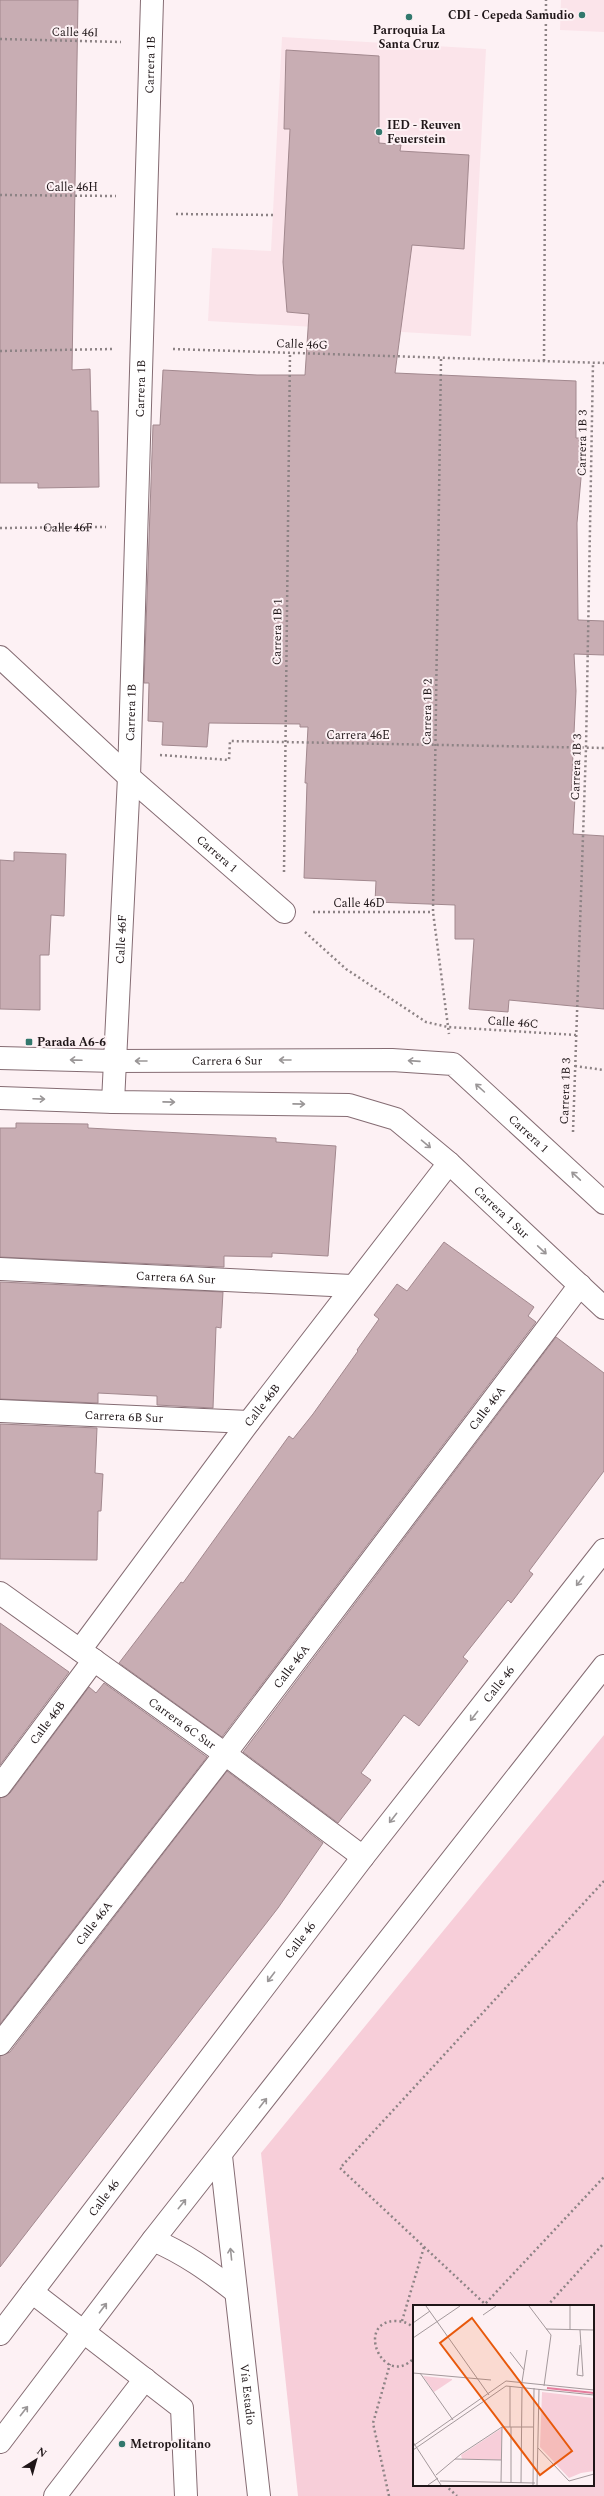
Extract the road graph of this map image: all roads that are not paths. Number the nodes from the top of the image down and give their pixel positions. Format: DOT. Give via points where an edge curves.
graph roads {
  1 [pos="152,0"];
  2 [pos="0,657"];
  3 [pos="129,777"];
  4 [pos="284,912"];
  5 [pos="0,1058"];
  6 [pos="115,1061"];
  7 [pos="453,1064"];
  8 [pos="0,1098"];
  9 [pos="112,1102"];
  10 [pos="449,1163"];
  11 [pos="604,1203"];
  12 [pos="0,1269"];
  13 [pos="580,1285"];
  14 [pos="352,1286"];
  15 [pos="604,1308"];
  16 [pos="0,1411"];
  17 [pos="249,1422"];
  18 [pos="604,1550"];
  19 [pos="0,1593"];
  20 [pos="87,1655"];
  21 [pos="604,1666"];
  22 [pos="225,1754"];
  23 [pos="0,1786"];
  24 [pos="363,1857"];
  25 [pos="0,2044"];
  26 [pos="221,2156"];
  27 [pos="153,2240"];
  28 [pos="32,2292"];
  29 [pos="236,2292"];
  30 [pos="84,2333"];
  31 [pos="0,2334"];
  32 [pos="145,2379"];
  33 [pos="0,2442"];
  34 [pos="55,2496"];
  35 [pos="186,2496"];
  36 [pos="259,2496"];
  1 -- 3 [label="street, Carrera 1B"];
  2 -- 3 [label="street, Carrera 1"];
  3 -- 4 [label="street, Carrera 1"];
  3 -- 6 [label="street, Calle 46F"];
  6 -- 5 [label="street, Carrera 6 Sur, one-way"];
  7 -- 6 [label="street, Carrera 6 Sur, one-way" via="392,1060"];
  6 -- 9 [label="street, Calle 46F"];
  11 -- 7 [label="street, Carrera 1, one-way"];
  8 -- 9 [label="street, one-way"];
  9 -- 10 [label="street, Carrera 1 Sur, one-way" via="349,1105 396,1119"];
  10 -- 13 [label="street, Carrera 1 Sur, one-way"];
  10 -- 14 [label="street, Calle 46B"];
  12 -- 14 [label="street, Carrera 6A Sur"];
  13 -- 15 [label="street, Carrera 1 Sur"];
  13 -- 22 [label="street, Calle 46A"];
  14 -- 17 [label="street, Calle 46B"];
  16 -- 17 [label="street, Carrera 6B Sur"];
  17 -- 20 [label="street, Calle 46B"];
  18 -- 24 [label="street, Calle 46, one-way"];
  19 -- 20 [label="street, Carrera 6C Sur"];
  20 -- 22 [label="street, Carrera 6C Sur"];
  20 -- 23 [label="street, Calle 46B"];
  26 -- 21 [label="street, one-way"];
  22 -- 24 [label="street, Carrera 6C Sur"];
  22 -- 25 [label="street, Calle 46A"];
  24 -- 28 [label="street, Calle 46, one-way"];
  27 -- 26 [label="street, one-way"];
  29 -- 26 [label="street, Vía Estadio, one-way"];
  27 -- 29 [label="street" via="174,2248"];
  30 -- 27 [label="street, one-way"];
  28 -- 30 [label="street"];
  28 -- 31 [label="street, Calle 46"];
  29 -- 36 [label="street, Vía Estadio"];
  30 -- 32 [label="street"];
  33 -- 30 [label="street, one-way"];
  32 -- 34 [label="street"];
  32 -- 35 [label="street" via="182,2408"];
}
